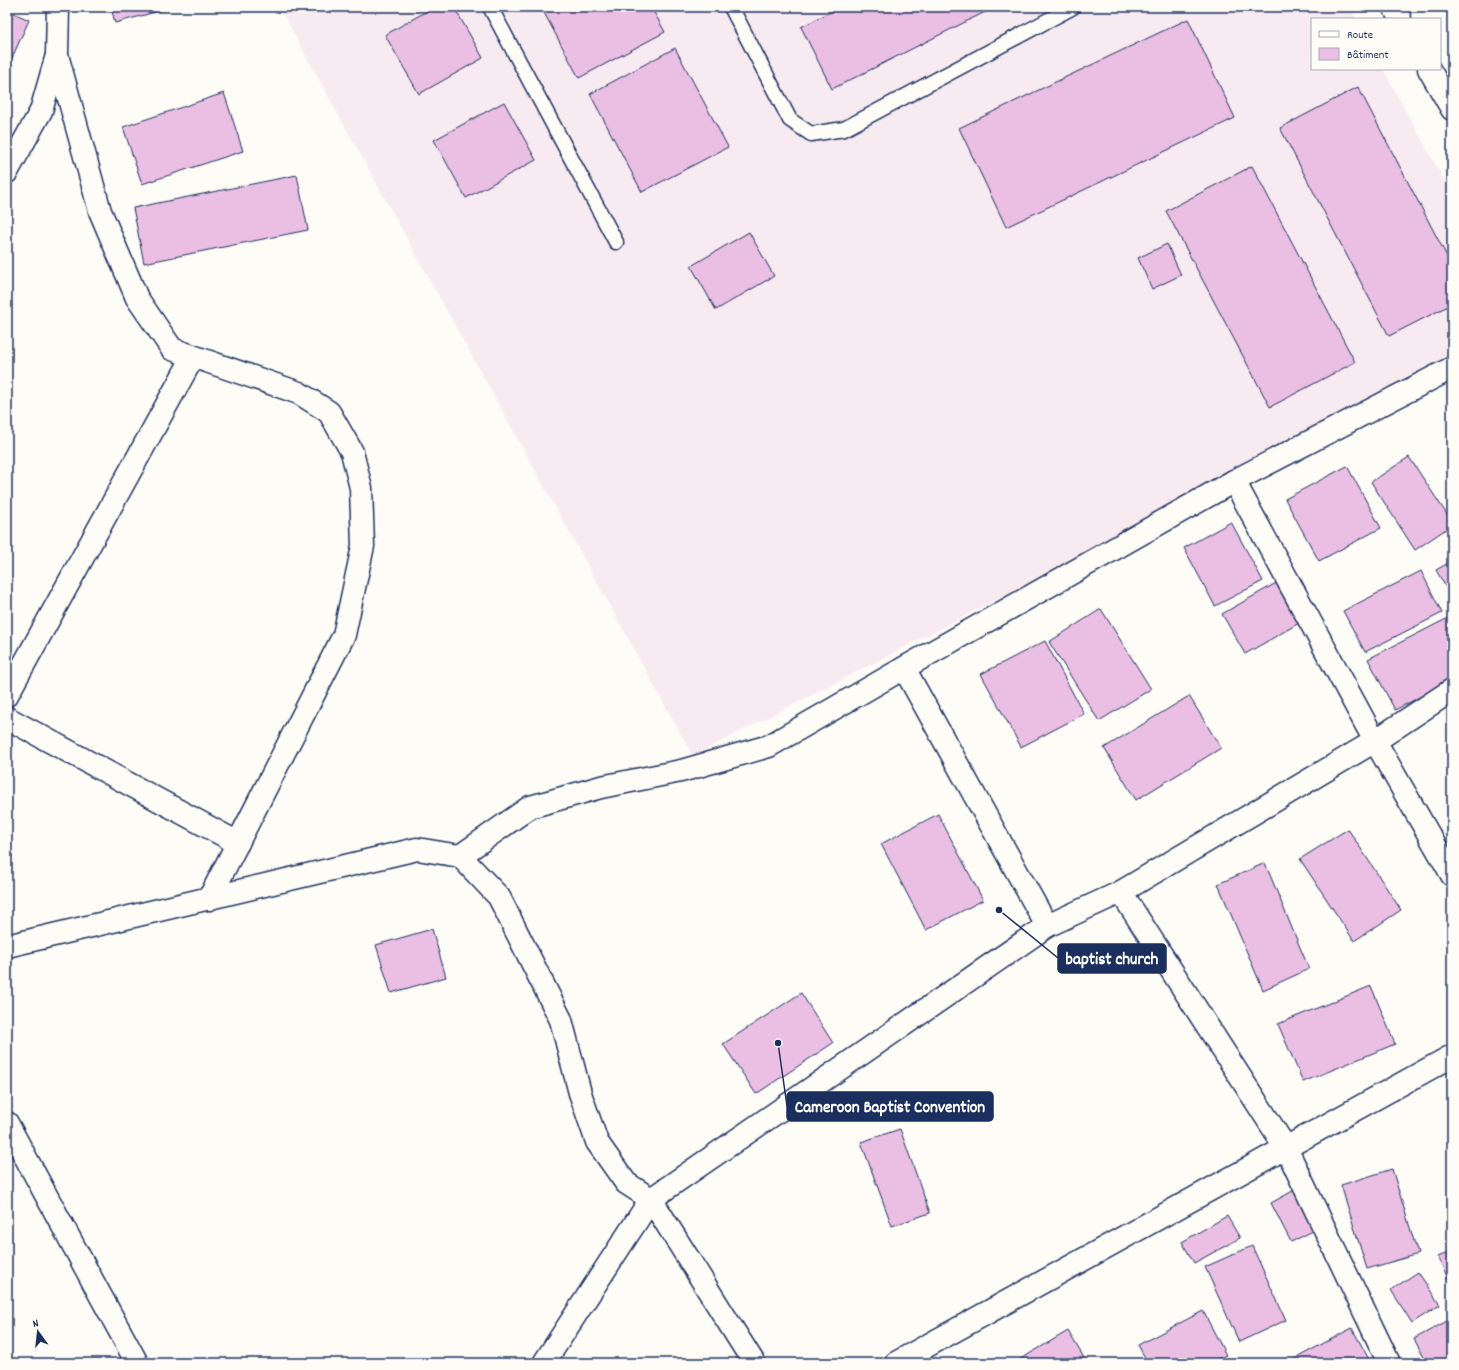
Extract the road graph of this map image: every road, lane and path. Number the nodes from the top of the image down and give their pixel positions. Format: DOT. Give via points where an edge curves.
graph roads {
  1 [pos="58,7"];
  2 [pos="490,7"];
  3 [pos="731,7"];
  4 [pos="1073,7"];
  5 [pos="1394,7"];
  6 [pos="1400,18"];
  7 [pos="57,55"];
  8 [pos="1430,70"];
  9 [pos="1452,109"];
  10 [pos="7,172"];
  11 [pos="616,242"];
  12 [pos="193,357"];
  13 [pos="1452,368"];
  14 [pos="1234,481"];
  15 [pos="904,668"];
  16 [pos="1452,690"];
  17 [pos="7,694"];
  18 [pos="7,718"];
  19 [pos="1375,741"];
  20 [pos="238,843"];
  21 [pos="460,856"];
  22 [pos="1452,875"];
  23 [pos="1121,892"];
  24 [pos="209,898"];
  25 [pos="1047,926"];
  26 [pos="7,946"];
  27 [pos="1452,1056"];
  28 [pos="7,1123"];
  29 [pos="1286,1148"];
  30 [pos="651,1199"];
  31 [pos="137,1363"];
  32 [pos="544,1363"];
  33 [pos="754,1363"];
  34 [pos="896,1363"];
  35 [pos="1388,1363"];
  1 -- 7 [label="street"];
  2 -- 11 [label="lane"];
  3 -- 4 [label="lane" via="790,120 811,134 844,129"];
  5 -- 6 [label="street"];
  7 -- 10 [label="street" via="41,111"];
  7 -- 12 [label="street" via="100,211 137,298 172,350"];
  8 -- 9 [label="street"];
  12 -- 17 [label="street"];
  12 -- 20 [label="street" via="299,394 329,412 352,452 361,488 363,546 344,635"];
  13 -- 14 [label="street"];
  14 -- 15 [label="street"];
  14 -- 19 [label="street"];
  15 -- 21 [label="street" via="769,746 681,771 601,787 530,807"];
  15 -- 25 [label="street"];
  16 -- 19 [label="street"];
  18 -- 20 [label="street"];
  19 -- 22 [label="street"];
  19 -- 23 [label="street"];
  20 -- 24 [label="street"];
  21 -- 24 [label="street" via="417,849"];
  21 -- 30 [label="street" via="499,897 561,1020 580,1093 597,1142 626,1183"];
  23 -- 25 [label="street"];
  23 -- 29 [label="street"];
  24 -- 26 [label="street"];
  25 -- 30 [label="street"];
  27 -- 29 [label="street"];
  28 -- 31 [label="street"];
  29 -- 34 [label="street"];
  29 -- 35 [label="street"];
  30 -- 32 [label="street"];
  30 -- 33 [label="street"];
}
